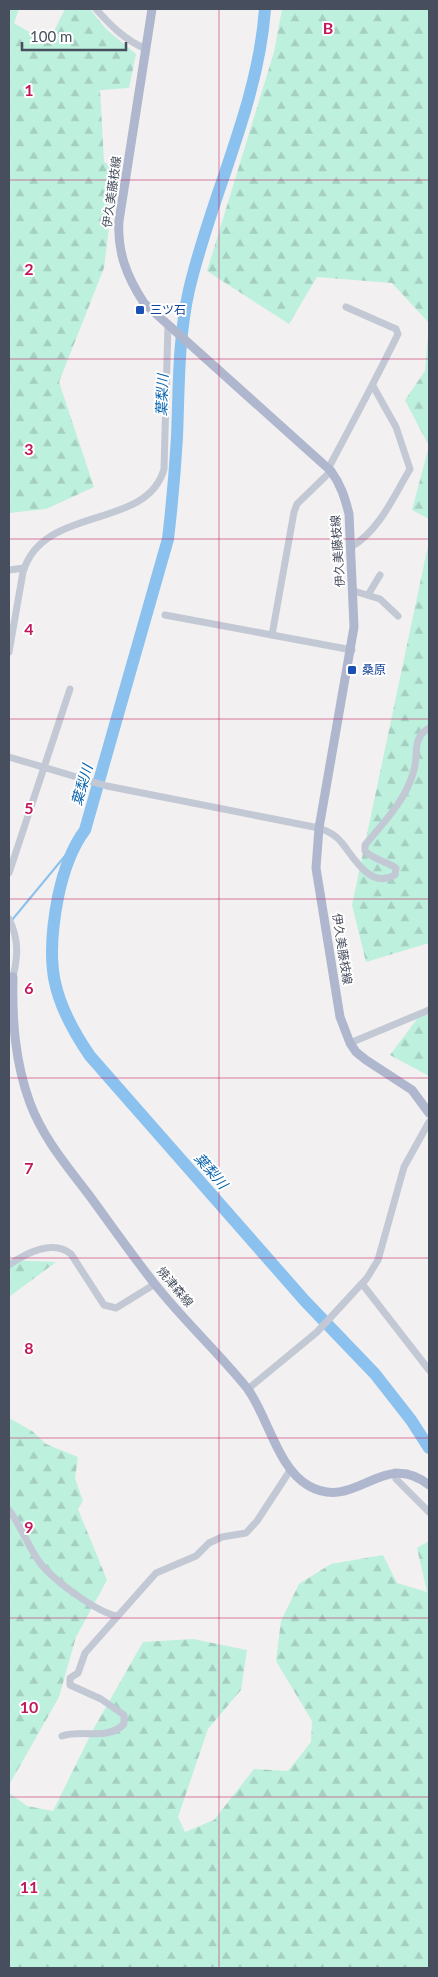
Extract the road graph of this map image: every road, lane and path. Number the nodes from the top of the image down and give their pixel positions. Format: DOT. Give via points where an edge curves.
graph roads {
  1 [pos="96,9"];
  2 [pos="152,9"];
  3 [pos="146,48"];
  4 [pos="346,307"];
  5 [pos="171,326"];
  6 [pos="373,386"];
  7 [pos="330,470"];
  8 [pos="351,547"];
  9 [pos="24,568"];
  10 [pos="9,570"];
  11 [pos="380,576"];
  12 [pos="354,591"];
  13 [pos="368,595"];
  14 [pos="165,615"];
  15 [pos="398,616"];
  16 [pos="272,635"];
  17 [pos="352,650"];
  18 [pos="9,652"];
  19 [pos="70,689"];
  20 [pos="429,728"];
  21 [pos="9,757"];
  22 [pos="45,768"];
  23 [pos="319,828"];
  24 [pos="9,873"];
  25 [pos="10,922"];
  26 [pos="11,977"];
  27 [pos="429,1010"];
  28 [pos="350,1043"];
  29 [pos="429,1113"];
  30 [pos="429,1122"];
  31 [pos="9,1265"];
  32 [pos="155,1284"];
  33 [pos="363,1285"];
  34 [pos="429,1370"];
  35 [pos="248,1389"];
  36 [pos="291,1469"];
  37 [pos="395,1472"];
  38 [pos="429,1485"];
  39 [pos="9,1510"];
  40 [pos="429,1512"];
  41 [pos="116,1616"];
  42 [pos="62,1736"];
  1 -- 3 [label="street" via="113,28"];
  2 -- 3 [label="main road, 伊久美藤枝線"];
  3 -- 5 [label="main road, 伊久美藤枝線" via="118,233 121,254 134,288 144,303"];
  4 -- 6 [label="street" via="396,329 398,334"];
  5 -- 7 [label="main road, 伊久美藤枝線"];
  5 -- 9 [label="street" via="164,469 156,488 136,502 44,539 31,553"];
  6 -- 7 [label="street"];
  6 -- 8 [label="street" via="396,427 410,469 384,515"];
  7 -- 8 [label="main road, 伊久美藤枝線" via="346,499"];
  7 -- 16 [label="street" via="297,504 294,512"];
  8 -- 12 [label="main road, 伊久美藤枝線"];
  9 -- 10 [label="street"];
  9 -- 18 [label="street"];
  11 -- 13 [label="street"];
  12 -- 13 [label="street"];
  12 -- 17 [label="main road, 伊久美藤枝線"];
  13 -- 15 [label="street" via="389,605"];
  14 -- 16 [label="street"];
  16 -- 17 [label="street"];
  17 -- 23 [label="main road, 伊久美藤枝線"];
  19 -- 22 [label="street"];
  20 -- 23 [label="street" via="422,732 415,749 415,768 401,801 366,845 365,851 371,857 396,868 395,875 387,880 375,878 357,864 341,841"];
  21 -- 22 [label="street"];
  22 -- 23 [label="street" via="107,786"];
  22 -- 24 [label="street"];
  23 -- 28 [label="main road, 伊久美藤枝線" via="316,868 340,1017"];
  25 -- 26 [label="street" via="17,943"];
  26 -- 32 [label="main road, 焼津森線" via="16,1051 42,1130"];
  27 -- 28 [label="street"];
  28 -- 29 [label="main road, 伊久美藤枝線" via="366,1060 412,1090"];
  30 -- 33 [label="street" via="404,1167 378,1260"];
  31 -- 32 [label="street" via="48,1248 64,1248 104,1305 110,1308 116,1308"];
  32 -- 35 [label="main road, 焼津森線"];
  33 -- 34 [label="street"];
  33 -- 35 [label="street" via="317,1332"];
  35 -- 36 [label="main road, 焼津森線"];
  36 -- 37 [label="main road, 焼津森線" via="310,1487 335,1492 346,1491"];
  36 -- 41 [label="street" via="246,1533 222,1537 196,1556 156,1573"];
  37 -- 38 [label="main road" via="417,1476"];
  37 -- 40 [label="street" via="396,1479"];
  39 -- 41 [label="street" via="40,1563 76,1594 104,1613"];
  41 -- 42 [label="street" via="85,1653 78,1673 70,1678 70,1685 124,1714 124,1724 118,1731 107,1734 73,1732"];
}
